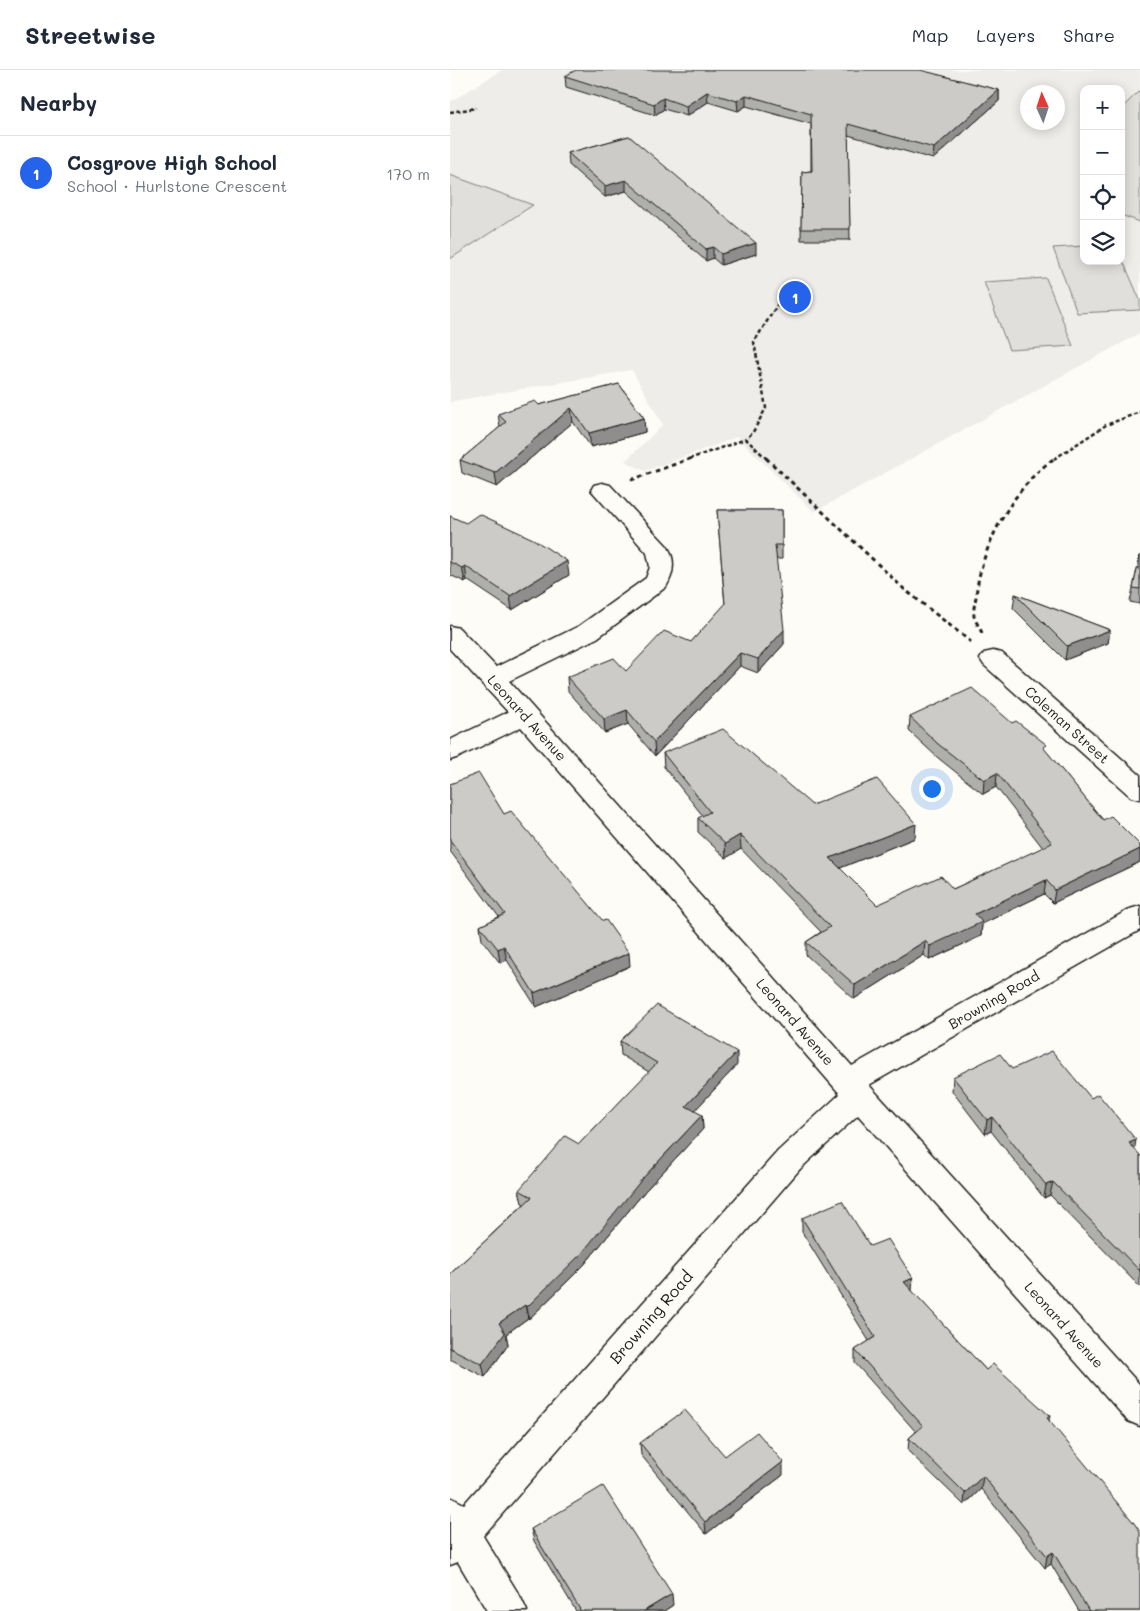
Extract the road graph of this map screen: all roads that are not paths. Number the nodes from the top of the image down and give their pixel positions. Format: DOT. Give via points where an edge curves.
graph roads {
  1 [pos="602,490"];
  2 [pos="450,634"];
  3 [pos="993,659"];
  4 [pos="493,679"];
  5 [pos="524,715"];
  6 [pos="450,751"];
  7 [pos="1140,790"];
  8 [pos="1140,917"];
  9 [pos="854,1088"];
  10 [pos="1140,1410"];
  11 [pos="454,1531"];
  12 [pos="508,1611"];
  1 -- 4 [label="street" via="659,551 662,567 657,582 588,632"];
  2 -- 4 [label="street, Leonard Avenue"];
  3 -- 7 [label="street, Coleman Street"];
  4 -- 5 [label="street, Leonard Avenue"];
  5 -- 6 [label="street"];
  5 -- 9 [label="street, Leonard Avenue"];
  8 -- 9 [label="street, Browning Road"];
  9 -- 10 [label="street, Leonard Avenue"];
  9 -- 11 [label="street, Browning Road"];
  11 -- 12 [label="street"];
}
